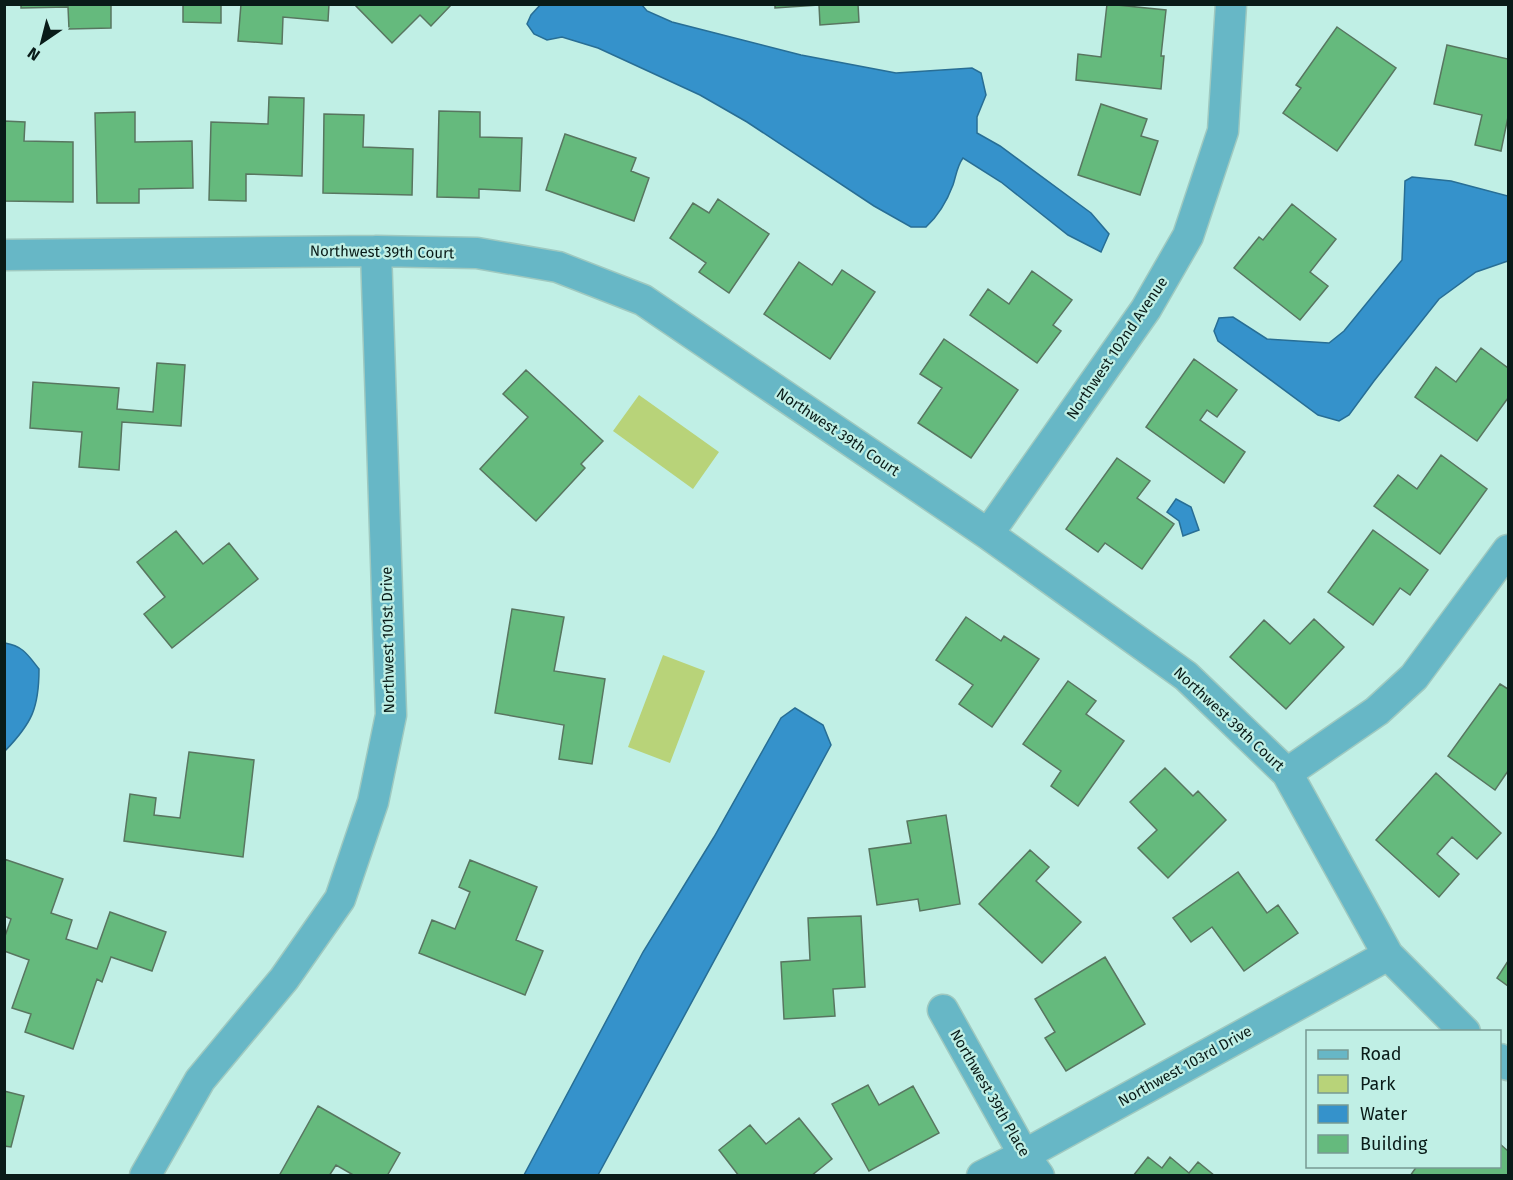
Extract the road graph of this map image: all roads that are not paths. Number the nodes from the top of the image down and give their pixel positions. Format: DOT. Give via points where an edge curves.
graph roads {
  1 [pos="1231,4"];
  2 [pos="376,251"];
  3 [pos="4,255"];
  4 [pos="988,534"];
  5 [pos="1509,550"];
  6 [pos="1287,773"];
  7 [pos="1388,955"];
  8 [pos="943,1010"];
  9 [pos="1463,1030"];
  10 [pos="1031,1165"];
  11 [pos="145,1176"];
  12 [pos="982,1176"];
  1 -- 4 [label="street, Northwest 102nd Avenue" via="1222,131 1188,236 1146,309"];
  2 -- 3 [label="street, Northwest 39th Court"];
  2 -- 4 [label="street, Northwest 39th Court" via="477,253 558,267 643,300"];
  2 -- 11 [label="street, Northwest 101st Drive" via="391,716 373,802 340,899 284,980 201,1080"];
  4 -- 6 [label="street, Northwest 39th Court" via="1186,676"];
  5 -- 6 [label="street" via="1414,677 1377,711"];
  6 -- 7 [label="street, Northwest 39th Court"];
  7 -- 9 [label="street, Northwest 39th Court"];
  7 -- 10 [label="street, Northwest 103rd Drive"];
  8 -- 10 [label="street, Northwest 39th Place"];
  10 -- 12 [label="street, Northwest 103rd Drive"];
}
